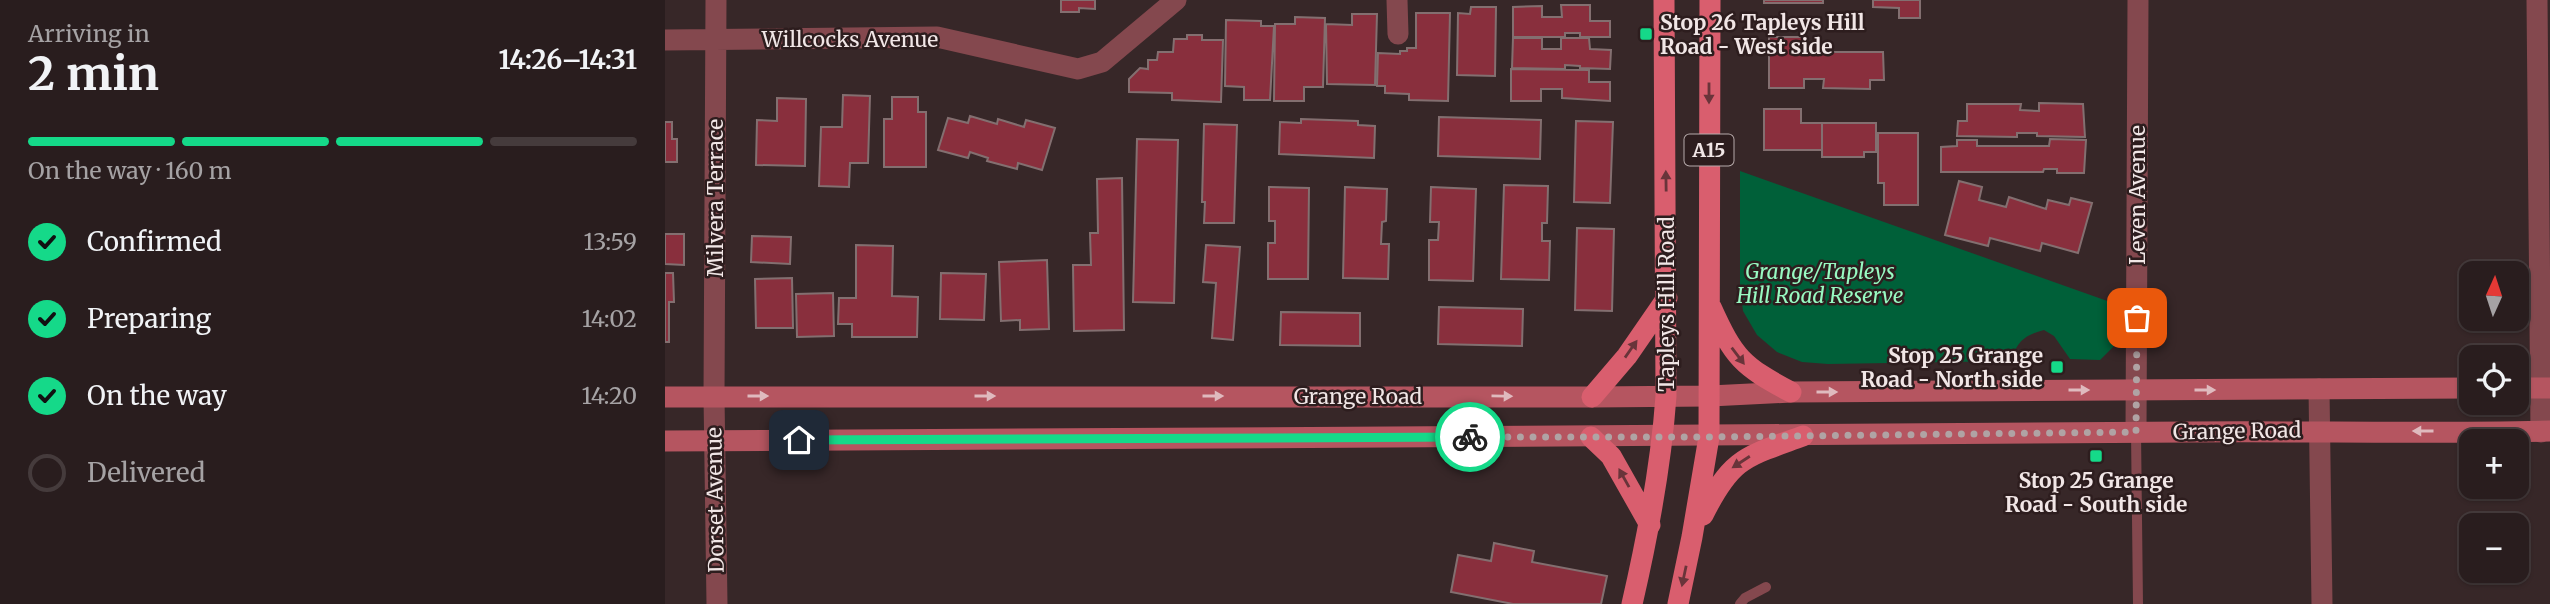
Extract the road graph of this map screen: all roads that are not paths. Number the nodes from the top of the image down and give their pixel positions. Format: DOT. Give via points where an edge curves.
graph roads {
  1 [pos="716,0"];
  2 [pos="1176,0"];
  3 [pos="1397,0"];
  4 [pos="1664,0"];
  5 [pos="1710,0"];
  6 [pos="2138,0"];
  7 [pos="2537,0"];
  8 [pos="1398,34"];
  9 [pos="665,40"];
  10 [pos="715,40"];
  11 [pos="1667,298"];
  12 [pos="1708,299"];
  13 [pos="2459,388"];
  14 [pos="2545,388"];
  15 [pos="2319,389"];
  16 [pos="2137,390"];
  17 [pos="1791,392"];
  18 [pos="713,396"];
  19 [pos="1666,396"];
  20 [pos="1710,396"];
  21 [pos="665,397"];
  22 [pos="1592,397"];
  23 [pos="2319,430"];
  24 [pos="2545,431"];
  25 [pos="2136,432"];
  26 [pos="1663,436"];
  27 [pos="1803,436"];
  28 [pos="1591,437"];
  29 [pos="1709,437"];
  30 [pos="665,440"];
  31 [pos="715,440"];
  32 [pos="1650,525"];
  33 [pos="1692,537"];
  34 [pos="1766,587"];
  35 [pos="717,604"];
  36 [pos="1632,604"];
  37 [pos="1678,604"];
  38 [pos="1740,604"];
  39 [pos="2138,604"];
  40 [pos="2322,604"];
  1 -- 10 [label="street, Milvera Terrace"];
  2 -- 10 [label="street, Willcocks Avenue" via="1102,62 1078,69 937,37"];
  3 -- 8 [label="street"];
  11 -- 4 [label="main road, Tapleys Hill Road / A15, one-way"];
  5 -- 12 [label="main road, Tapleys Hill Road / A15, one-way"];
  6 -- 16 [label="street, Leven Avenue"];
  7 -- 14 [label="street"];
  9 -- 10 [label="street, Willcocks Avenue"];
  10 -- 18 [label="street, Milvera Terrace"];
  11 -- 19 [label="main road, Tapleys Hill Road / A15"];
  22 -- 11 [label="main road, one-way"];
  12 -- 17 [label="main road, one-way" via="1724,336 1744,364"];
  12 -- 20 [label="main road, Tapleys Hill Road / A15"];
  13 -- 15 [label="main road, Grange Road"];
  14 -- 24 [label="street"];
  16 -- 15 [label="main road, Grange Road, one-way"];
  15 -- 23 [label="street"];
  17 -- 16 [label="main road, Grange Road, one-way"];
  16 -- 25 [label="street, Leven Avenue"];
  17 -- 20 [label="main road, Grange Road"];
  18 -- 21 [label="main road, Grange Road"];
  18 -- 22 [label="main road, Grange Road, one-way"];
  18 -- 31 [label="street, Dorset Avenue"];
  19 -- 20 [label="main road, Grange Road"];
  19 -- 22 [label="main road, Grange Road"];
  19 -- 26 [label="main road, Tapleys Hill Road / A15"];
  20 -- 29 [label="main road, Tapleys Hill Road / A15"];
  24 -- 23 [label="main road, Grange Road, one-way"];
  23 -- 25 [label="main road, Grange Road"];
  23 -- 40 [label="street"];
  25 -- 27 [label="main road, Grange Road"];
  25 -- 39 [label="lane"];
  26 -- 28 [label="main road, Grange Road"];
  26 -- 29 [label="main road, Grange Road"];
  26 -- 32 [label="main road, Tapleys Hill Road / A15"];
  27 -- 29 [label="main road, Grange Road"];
  27 -- 33 [label="main road, one-way" via="1752,454 1730,469"];
  28 -- 31 [label="main road, Grange Road"];
  32 -- 28 [label="main road, one-way" via="1611,456"];
  29 -- 33 [label="main road, Tapleys Hill Road / A15"];
  30 -- 31 [label="main road, Grange Road"];
  31 -- 35 [label="street, Dorset Avenue"];
  32 -- 36 [label="main road, Tapleys Hill Road / A15"];
  33 -- 37 [label="main road, Tapleys Hill Road / A15, one-way"];
  34 -- 38 [label="lane"];
}
